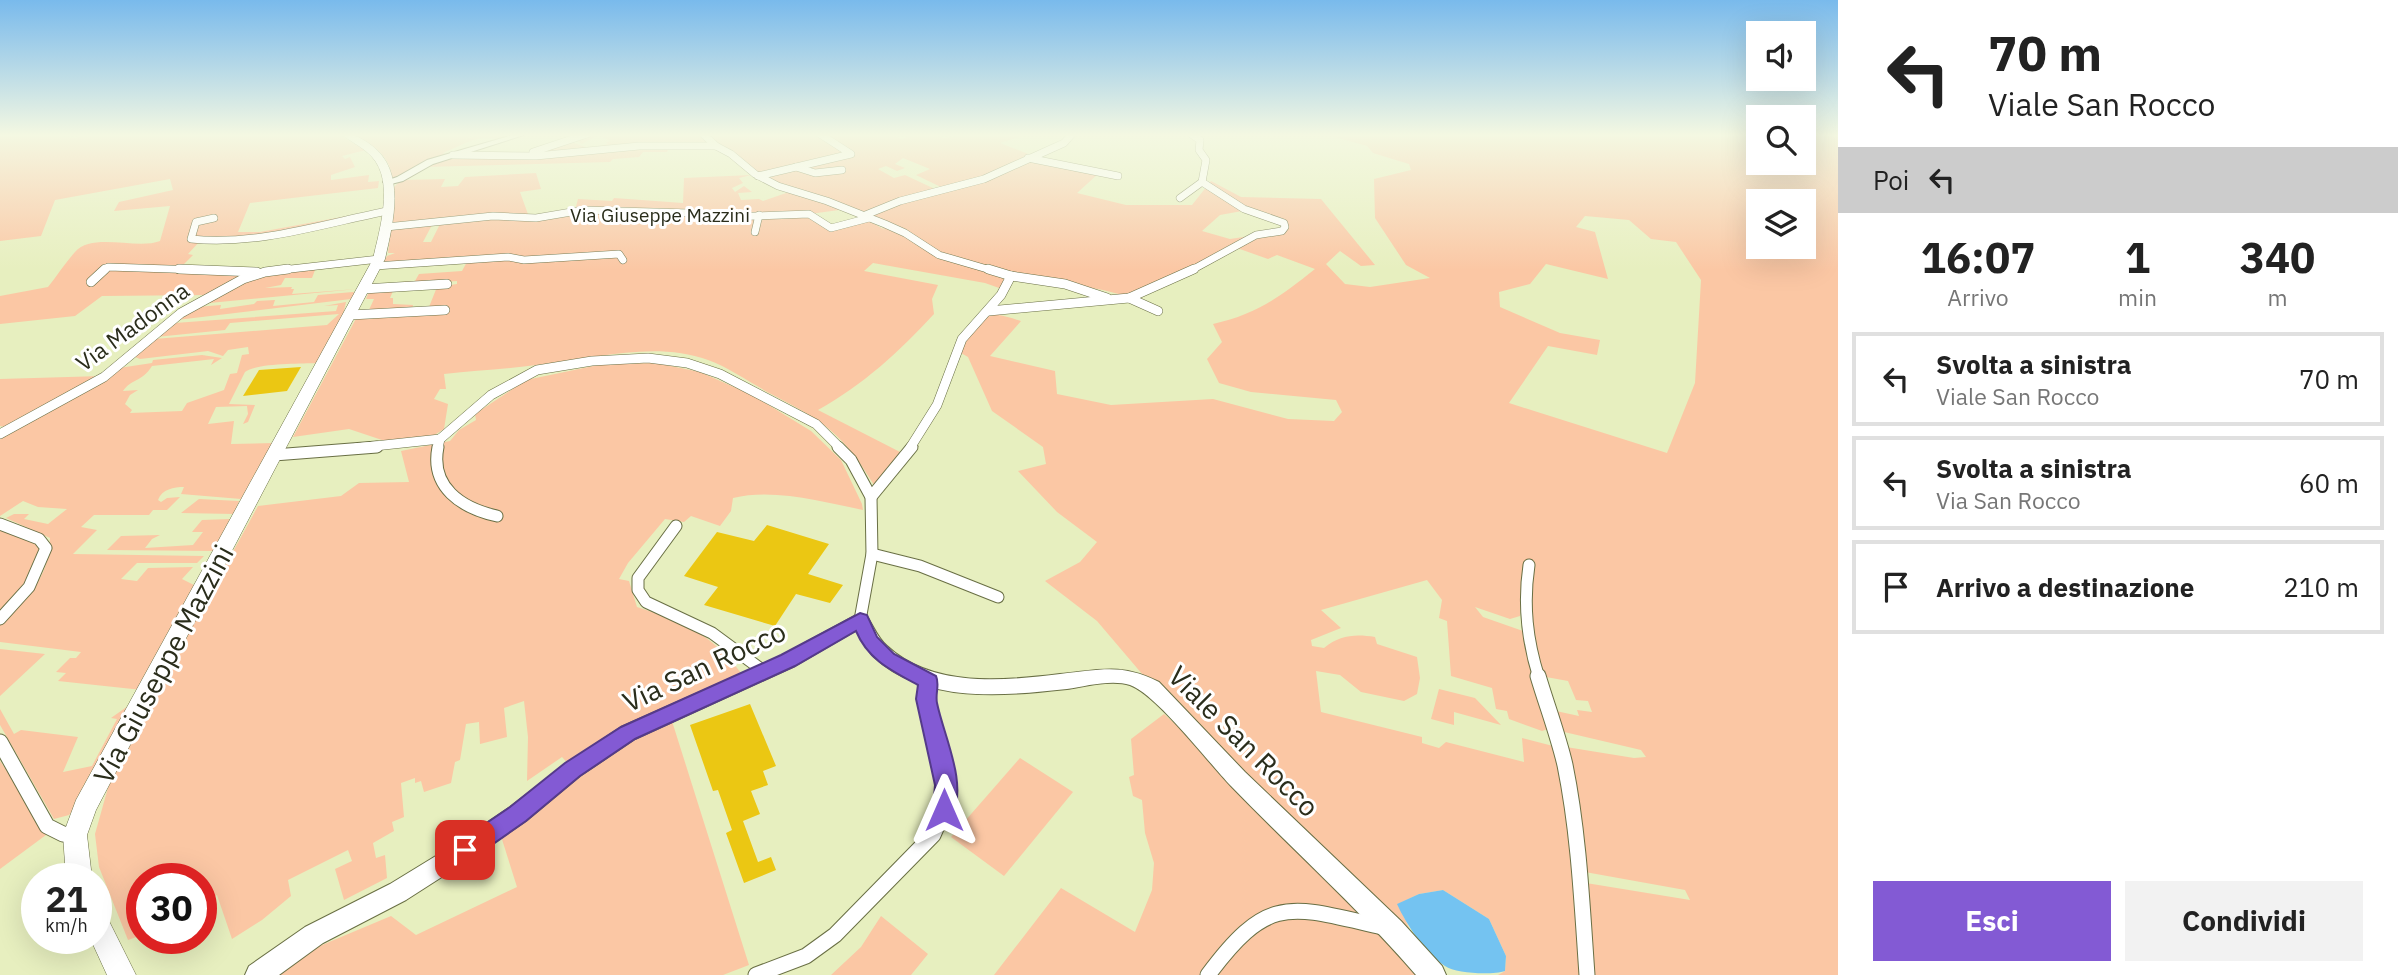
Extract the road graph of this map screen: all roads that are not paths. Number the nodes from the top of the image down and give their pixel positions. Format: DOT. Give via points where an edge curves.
graph roads {
  1 [pos="395,180"];
  2 [pos="765,180"];
  3 [pos="985,180"];
  4 [pos="1203,180"];
  5 [pos="387,182"];
  6 [pos="1202,183"];
  7 [pos="1180,198"];
  8 [pos="759,215"];
  9 [pos="866,217"];
  10 [pos="214,218"];
  11 [pos="386,219"];
  12 [pos="755,232"];
  13 [pos="622,259"];
  14 [pos="377,262"];
  15 [pos="265,272"];
  16 [pos="1011,276"];
  17 [pos="91,282"];
  18 [pos="447,284"];
  19 [pos="363,289"];
  20 [pos="1129,298"];
  21 [pos="1112,300"];
  22 [pos="445,310"];
  23 [pos="989,311"];
  24 [pos="1158,311"];
  25 [pos="350,315"];
  26 [pos="0,434"];
  27 [pos="440,439"];
  28 [pos="274,455"];
  29 [pos="871,497"];
  30 [pos="497,516"];
  31 [pos="0,523"];
  32 [pos="676,526"];
  33 [pos="872,554"];
  34 [pos="1529,565"];
  35 [pos="998,597"];
  36 [pos="0,619"];
  37 [pos="860,620"];
  38 [pos="765,671"];
  39 [pos="929,681"];
  40 [pos="0,742"];
  41 [pos="75,835"];
  42 [pos="78,863"];
  43 [pos="1392,929"];
  44 [pos="112,954"];
  45 [pos="122,975"];
  46 [pos="258,975"];
  47 [pos="755,975"];
  48 [pos="1208,975"];
  49 [pos="1433,975"];
  50 [pos="1587,975"];
  1 -- 5 [label="street"];
  2 -- 9 [label="street"];
  3 -- 9 [label="street, Via Giuseppe Mazzini" via="900,201"];
  4 -- 6 [label="street"];
  5 -- 11 [label="main road, Via Giuseppe Mazzini"];
  6 -- 7 [label="street"];
  6 -- 20 [label="street" via="1244,209 1286,225 1256,235"];
  8 -- 9 [label="street, Via Giuseppe Mazzini" via="809,215 831,228"];
  8 -- 11 [label="street, Via Giuseppe Mazzini" via="583,210 536,218"];
  8 -- 12 [label="street"];
  9 -- 16 [label="street" via="905,233 939,255"];
  10 -- 11 [label="street" via="196,222 191,239 216,240"];
  11 -- 14 [label="main road, Via Giuseppe Mazzini"];
  13 -- 14 [label="street, Via Giuseppe Mazzini"];
  14 -- 15 [label="street, Via Madonna"];
  14 -- 19 [label="main road, Via Giuseppe Mazzini"];
  15 -- 17 [label="street" via="108,267"];
  15 -- 26 [label="street, Via Madonna" via="214,292 181,313 112,371"];
  16 -- 21 [label="street" via="1066,284"];
  16 -- 23 [label="street" via="1005,293"];
  18 -- 19 [label="street"];
  19 -- 25 [label="main road, Via Giuseppe Mazzini"];
  20 -- 21 [label="street"];
  20 -- 24 [label="street"];
  21 -- 23 [label="street"];
  22 -- 25 [label="street"];
  23 -- 29 [label="street" via="961,339 943,392 906,457"];
  25 -- 28 [label="main road, Via Giuseppe Mazzini"];
  27 -- 28 [label="street"];
  27 -- 29 [label="street" via="491,395 537,370 592,361 667,359 720,374 816,424 851,460"];
  27 -- 30 [label="street" via="436,464 442,481 457,497"];
  28 -- 41 [label="main road, Via Giuseppe Mazzini" via="85,808"];
  29 -- 33 [label="street"];
  31 -- 36 [label="street" via="39,539 46,548 27,592"];
  32 -- 38 [label="street" via="638,579 638,590 646,602 712,633"];
  33 -- 35 [label="street" via="920,566"];
  33 -- 37 [label="street"];
  34 -- 50 [label="street" via="1525,624 1564,761 1575,821"];
  37 -- 38 [label="main road, Via San Rocco"];
  37 -- 39 [label="main road, Viale San Rocco" via="887,660"];
  38 -- 46 [label="main road, Via San Rocco" via="628,733 465,850 398,892 314,935"];
  39 -- 43 [label="main road, Viale San Rocco" via="994,687 1120,675 1152,687 1237,778"];
  39 -- 47 [label="street" via="926,699 946,785 944,810 933,835 835,935 806,956"];
  40 -- 41 [label="street" via="47,826"];
  41 -- 42 [label="main road, Via Giuseppe Mazzini"];
  43 -- 48 [label="street" via="1301,909 1271,913 1243,929"];
  43 -- 49 [label="main road, Viale San Rocco"];
  44 -- 45 [label="main road"];
}
